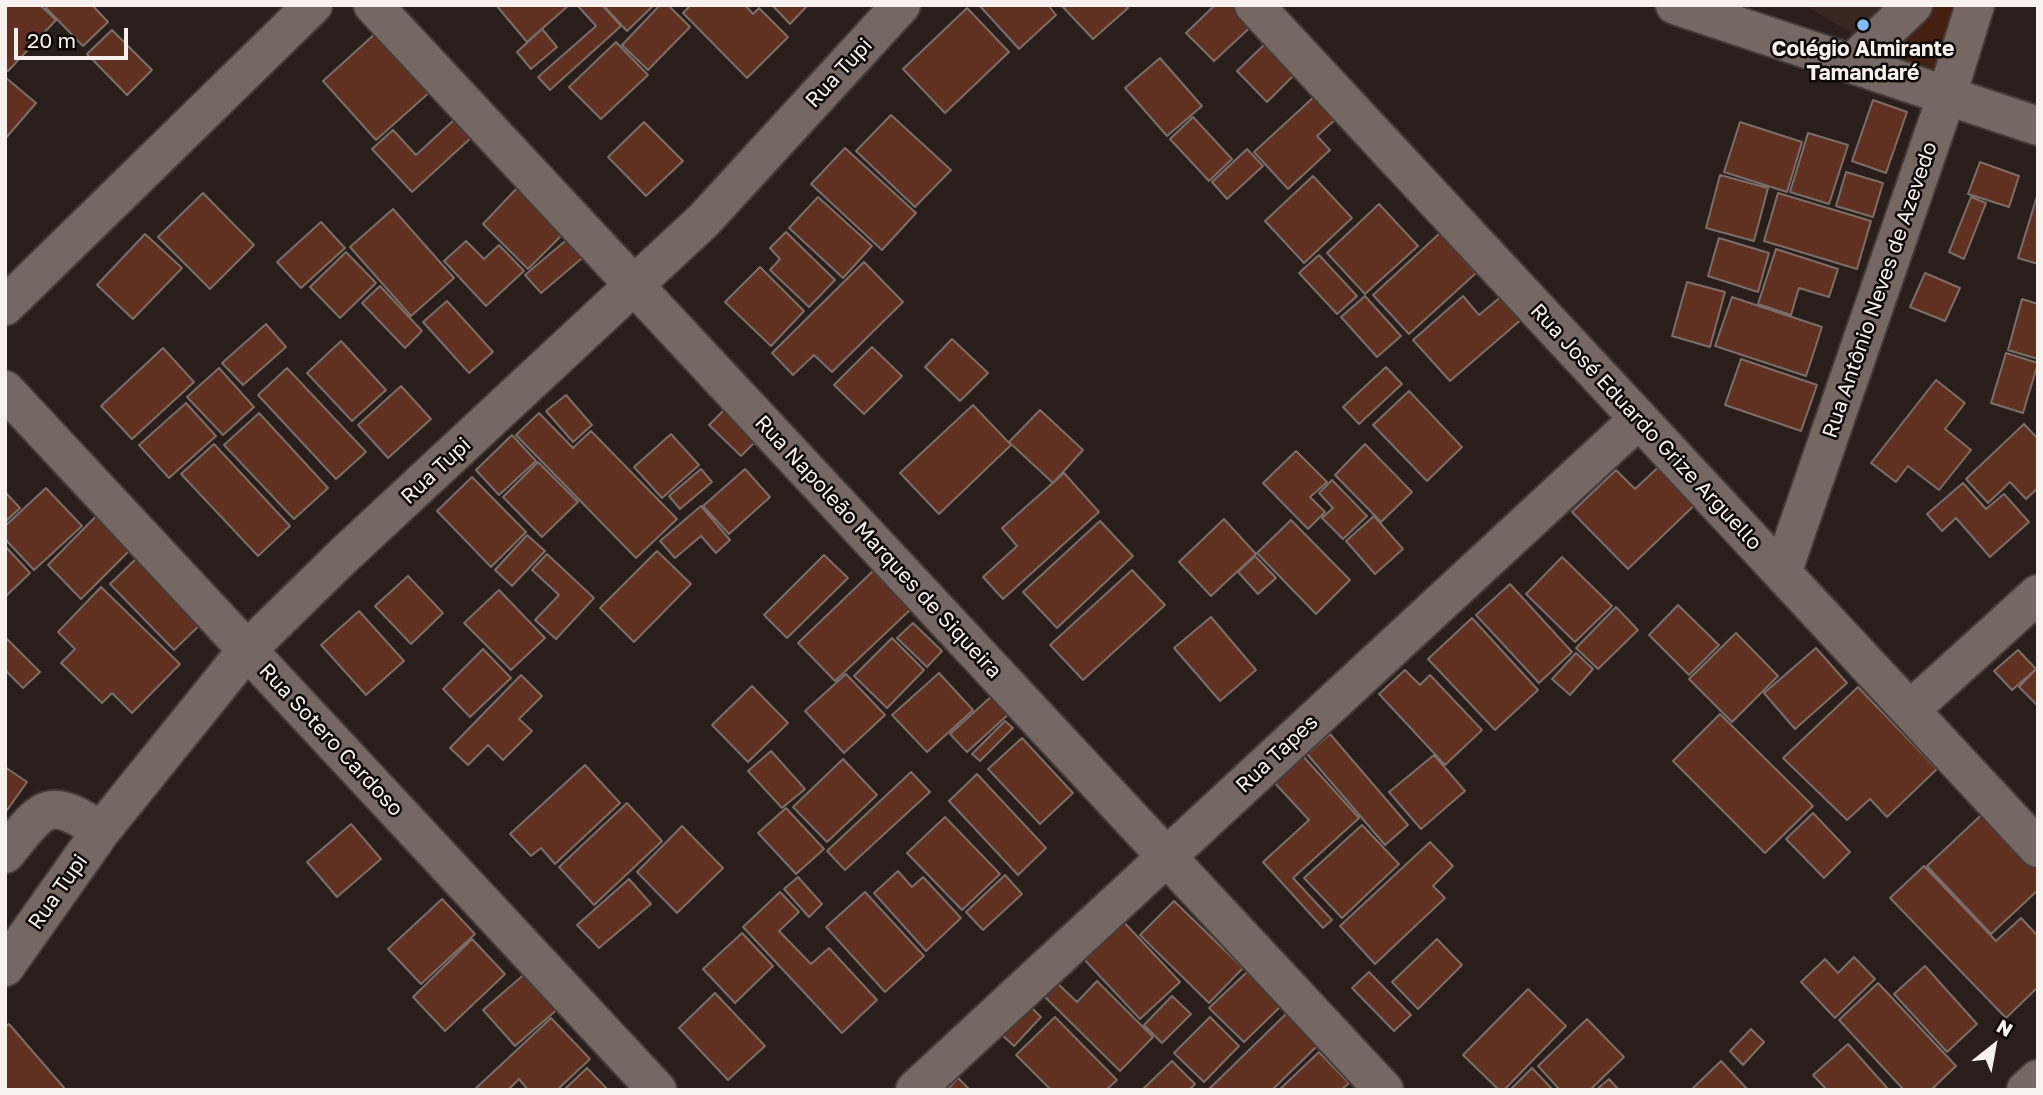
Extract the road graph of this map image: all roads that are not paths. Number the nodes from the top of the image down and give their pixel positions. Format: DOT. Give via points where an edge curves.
graph roads {
  1 [pos="313,5"];
  2 [pos="373,5"];
  3 [pos="901,5"];
  4 [pos="1254,5"];
  5 [pos="1675,5"];
  6 [pos="1913,5"];
  7 [pos="1975,5"];
  8 [pos="1852,63"];
  9 [pos="1946,98"];
  10 [pos="2038,126"];
  11 [pos="636,286"];
  12 [pos="5,306"];
  13 [pos="5,390"];
  14 [pos="1639,419"];
  15 [pos="1782,573"];
  16 [pos="2038,594"];
  17 [pos="247,650"];
  18 [pos="1910,710"];
  19 [pos="101,831"];
  20 [pos="2038,848"];
  21 [pos="5,854"];
  22 [pos="1166,857"];
  23 [pos="5,967"];
  24 [pos="2038,1079"];
  25 [pos="657,1090"];
  26 [pos="915,1090"];
  27 [pos="1384,1090"];
  28 [pos="2026,1090"];
  1 -- 12 [label="street"];
  2 -- 11 [label="street, Rua Napoleão Marques de Siqueira"];
  3 -- 11 [label="street, Rua Tupi" via="704,220"];
  4 -- 14 [label="street, Rua José Eduardo Grize Arguello"];
  5 -- 8 [label="street"];
  6 -- 8 [label="street"];
  7 -- 9 [label="street, Rua Antônio Neves de Azevedo"];
  8 -- 9 [label="street"];
  9 -- 10 [label="street"];
  9 -- 15 [label="street, Rua Antônio Neves de Azevedo"];
  11 -- 17 [label="street, Rua Tupi"];
  11 -- 22 [label="street, Rua Napoleão Marques de Siqueira"];
  13 -- 17 [label="street, Rua Sotero Cardoso"];
  14 -- 15 [label="street, Rua José Eduardo Grize Arguello"];
  14 -- 22 [label="street, Rua Tapes"];
  15 -- 18 [label="street, Rua José Eduardo Grize Arguello"];
  16 -- 18 [label="street"];
  17 -- 19 [label="street, Rua Tupi"];
  17 -- 25 [label="street, Rua Sotero Cardoso"];
  18 -- 20 [label="street, Rua José Eduardo Grize Arguello"];
  19 -- 21 [label="street" via="73,812 54,808 37,816"];
  19 -- 23 [label="street, Rua Tupi"];
  22 -- 26 [label="street, Rua Tapes"];
  22 -- 27 [label="street, Rua Napoleão Marques de Siqueira"];
  24 -- 28 [label="street"];
}
